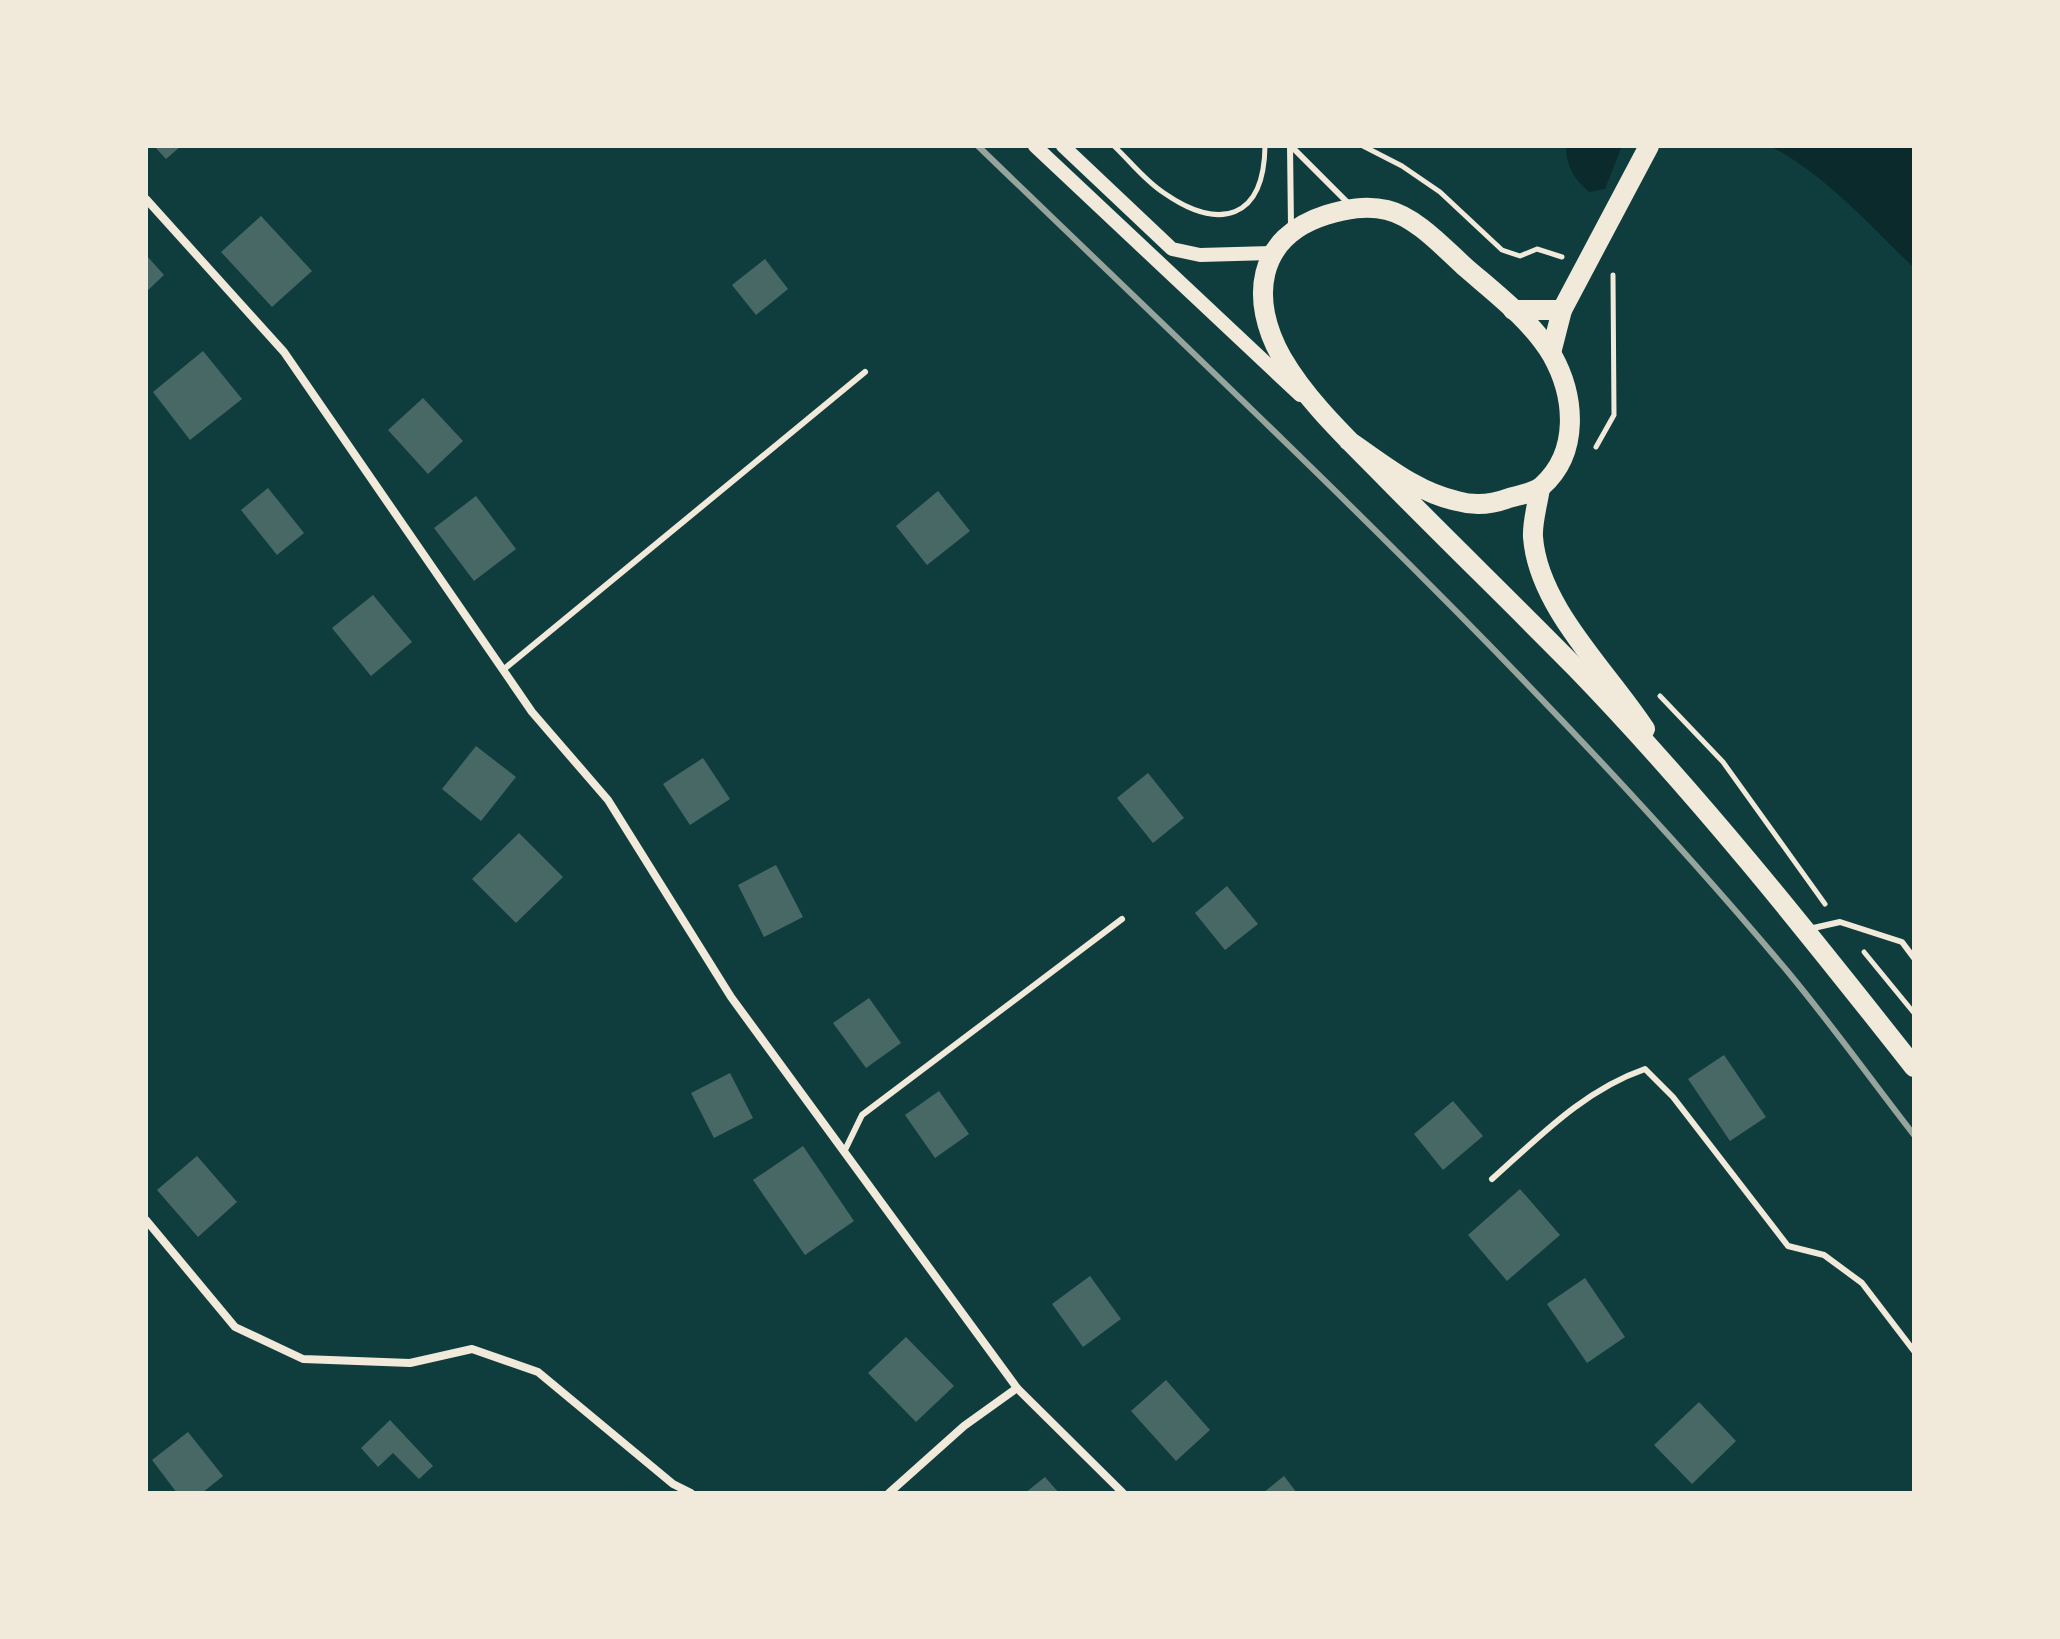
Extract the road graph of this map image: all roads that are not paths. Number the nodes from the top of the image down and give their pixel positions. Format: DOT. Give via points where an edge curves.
graph roads {
  1 [pos="1035,146"];
  2 [pos="1063,146"];
  3 [pos="1290,146"];
  4 [pos="1649,146"];
  5 [pos="146,199"];
  6 [pos="1352,207"];
  7 [pos="1291,232"];
  8 [pos="1271,253"];
  9 [pos="1513,310"];
  10 [pos="1562,310"];
  11 [pos="1551,353"];
  12 [pos="865,372"];
  13 [pos="1349,441"];
  14 [pos="1540,488"];
  15 [pos="503,670"];
  16 [pos="1680,782"];
  17 [pos="1122,919"];
  18 [pos="1806,930"];
  19 [pos="1914,958"];
  20 [pos="1914,1067"];
  21 [pos="844,1152"];
  22 [pos="1492,1179"];
  23 [pos="146,1220"];
  24 [pos="1914,1351"];
  25 [pos="1017,1388"];
  26 [pos="691,1493"];
  27 [pos="889,1493"];
  28 [pos="1123,1493"];
  1 -- 13 [label="street"];
  2 -- 8 [label="street" via="1172,249 1200,255"];
  3 -- 6 [label="lane"];
  3 -- 7 [label="lane"];
  4 -- 10 [label="main road"];
  5 -- 15 [label="street" via="284,352"];
  6 -- 7 [label="main road"];
  6 -- 9 [label="main road" via="1389,210 1423,230"];
  7 -- 8 [label="main road"];
  8 -- 13 [label="main road" via="1265,265 1264,318 1283,360"];
  9 -- 10 [label="main road"];
  9 -- 11 [label="main road"];
  10 -- 11 [label="main road"];
  11 -- 14 [label="main road" via="1567,389 1571,426 1565,454"];
  12 -- 15 [label="lane"];
  13 -- 14 [label="main road" via="1412,484 1458,502 1493,504"];
  13 -- 16 [label="main road" via="1574,666"];
  14 -- 16 [label="main road" via="1533,536 1541,575 1571,629"];
  15 -- 21 [label="street" via="608,800 731,997"];
  16 -- 18 [label="main road"];
  17 -- 21 [label="lane" via="862,1115"];
  18 -- 19 [label="lane" via="1840,922 1902,942"];
  18 -- 20 [label="main road"];
  21 -- 25 [label="street"];
  22 -- 24 [label="lane" via="1564,1115 1615,1079 1645,1069 1673,1097 1788,1246 1824,1255 1862,1283"];
  23 -- 26 [label="street" via="235,1327 303,1359 410,1363 472,1349 538,1372 673,1484"];
  25 -- 27 [label="street" via="964,1426"];
  25 -- 28 [label="street"];
}
